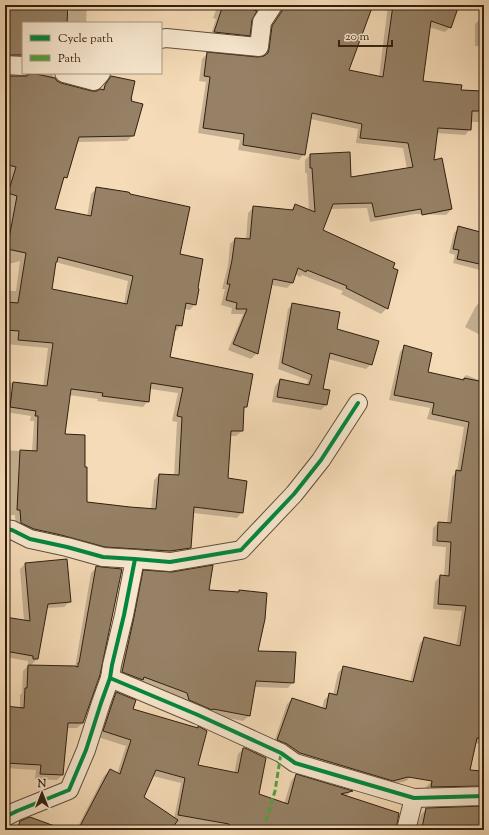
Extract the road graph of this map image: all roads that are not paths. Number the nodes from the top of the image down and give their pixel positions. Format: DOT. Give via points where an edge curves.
graph roads {
  1 [pos="273,5"];
  2 [pos="162,39"];
  3 [pos="5,65"];
  4 [pos="22,66"];
  5 [pos="68,74"];
  6 [pos="100,74"];
  7 [pos="358,403"];
  8 [pos="5,529"];
  9 [pos="135,559"];
  10 [pos="110,678"];
  11 [pos="484,796"];
  12 [pos="414,798"];
  13 [pos="5,817"];
  14 [pos="406,830"];
  1 -- 2 [label="street" via="262,22 259,47"];
  3 -- 4 [label="street"];
  5 -- 6 [label="street" via="94,80"];
  7 -- 9 [label="street" via="321,460 294,494 241,550 170,562"];
  8 -- 9 [label="street" via="103,557"];
  9 -- 10 [label="street"];
  10 -- 12 [label="street" via="198,715 295,763"];
  10 -- 13 [label="street" via="86,750 69,790"];
  11 -- 12 [label="street"];
  12 -- 14 [label="street"];
}
